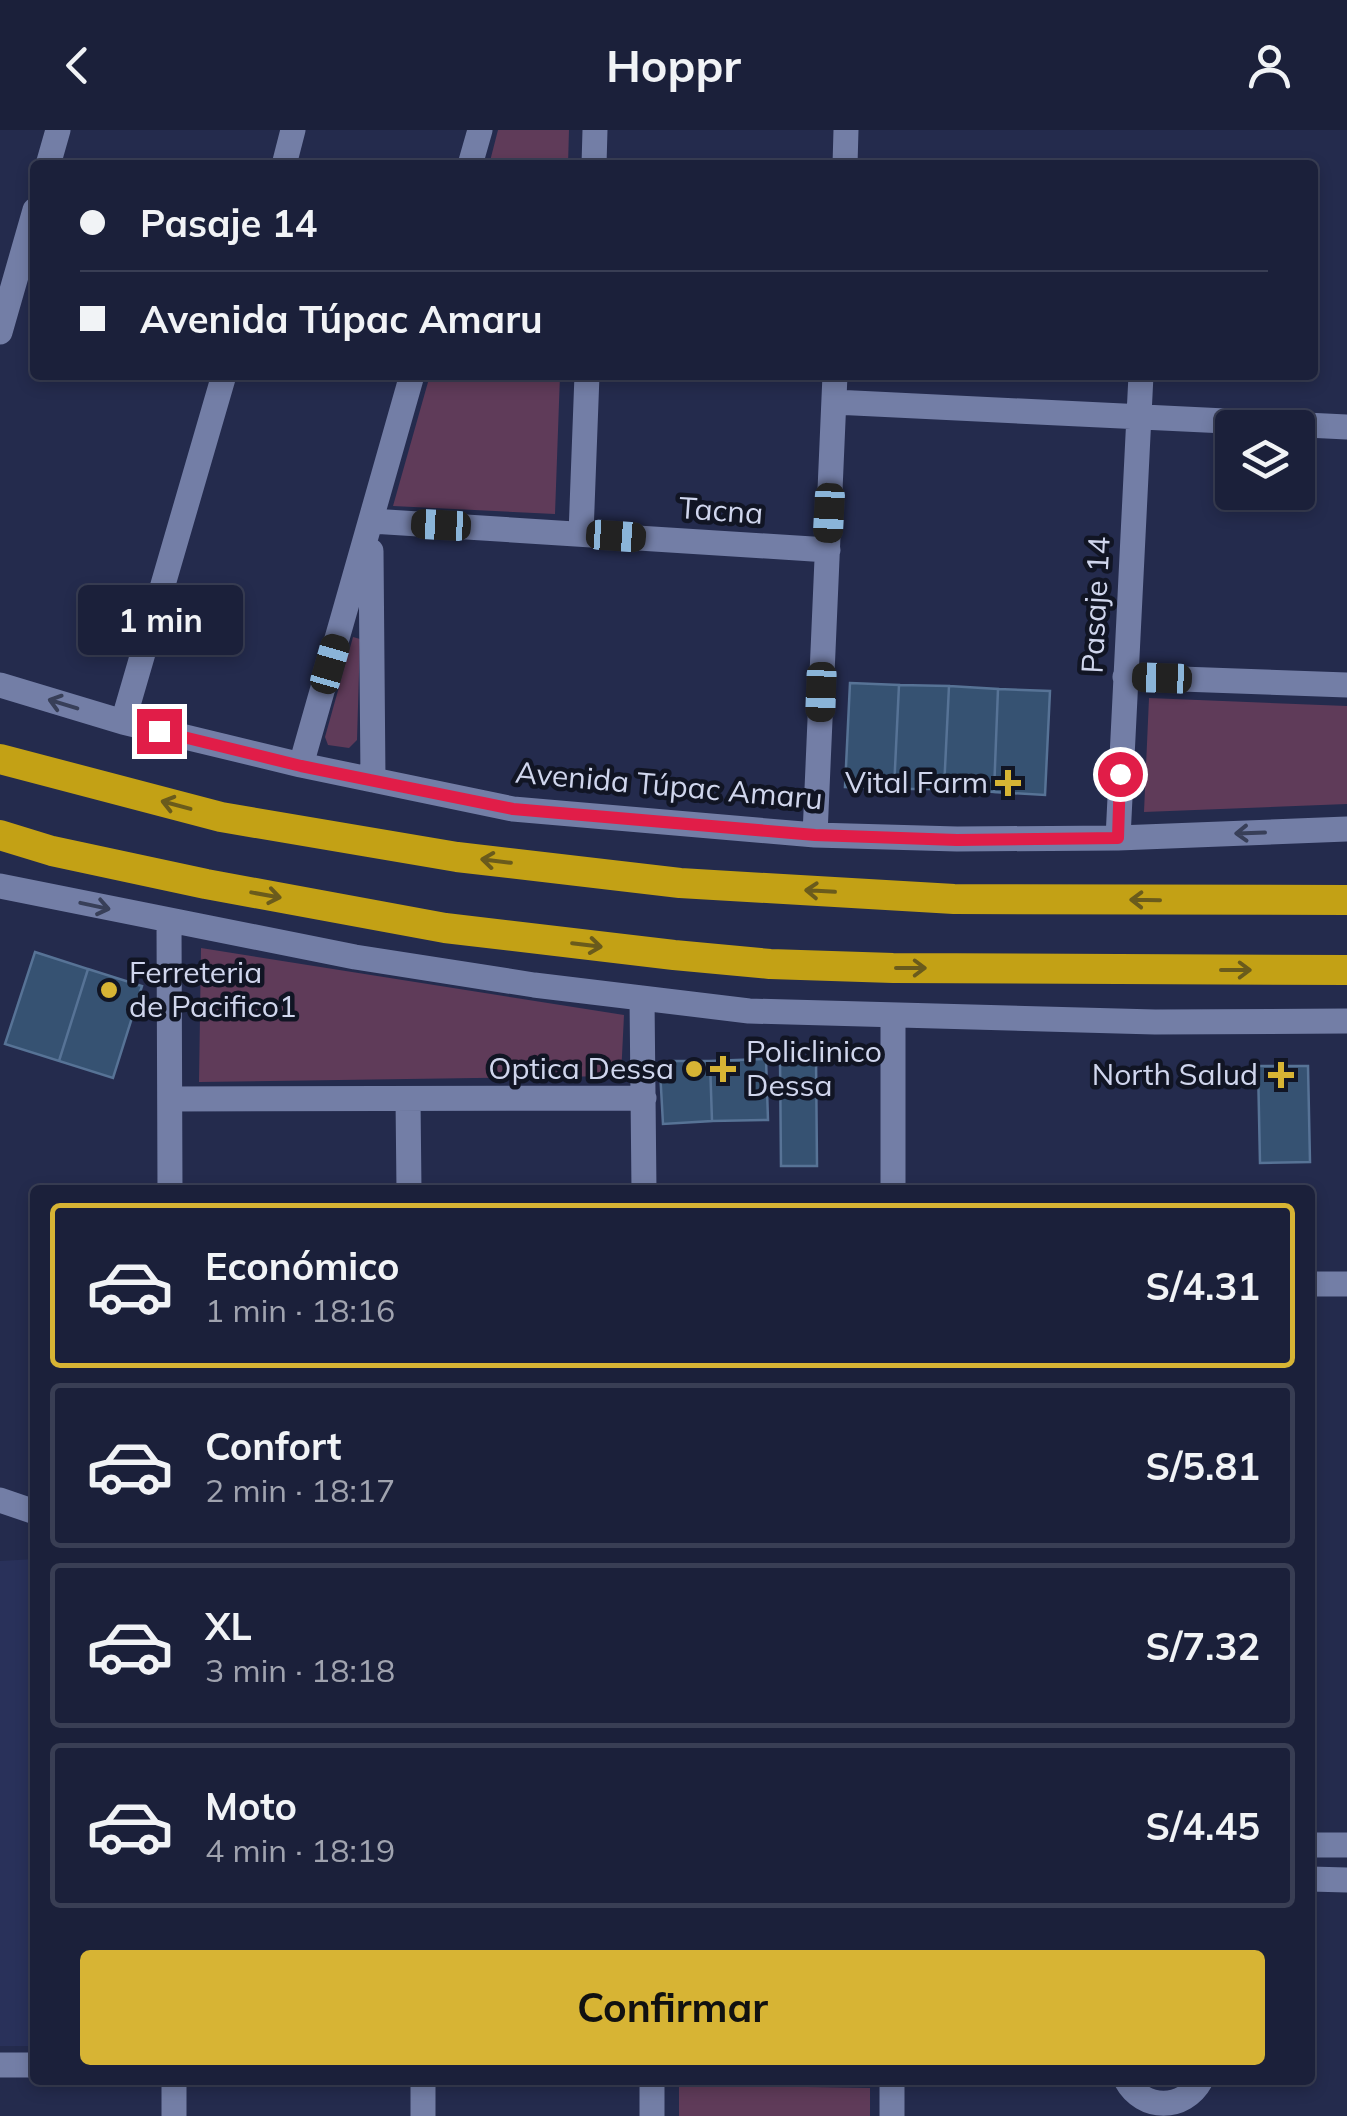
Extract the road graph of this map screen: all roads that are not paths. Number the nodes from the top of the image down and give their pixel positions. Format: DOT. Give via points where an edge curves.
graph roads {
  1 [pos="58,130"];
  2 [pos="294,130"];
  3 [pos="480,130"];
  4 [pos="596,130"];
  5 [pos="846,130"];
  6 [pos="49,160"];
  7 [pos="285,160"];
  8 [pos="471,160"];
  9 [pos="594,160"];
  10 [pos="844,160"];
  11 [pos="30,227"];
  12 [pos="0,332"];
  13 [pos="223,380"];
  14 [pos="411,380"];
  15 [pos="587,380"];
  16 [pos="835,380"];
  17 [pos="1141,380"];
  18 [pos="834,402"];
  19 [pos="1137,416"];
  20 [pos="1347,427"];
  21 [pos="371,521"];
  22 [pos="581,534"];
  23 [pos="828,550"];
  24 [pos="1125,677"];
  25 [pos="0,685"];
  26 [pos="1347,685"];
  27 [pos="123,722"];
  28 [pos="0,758"];
  29 [pos="301,766"];
  30 [pos="373,780"];
  31 [pos="1347,829"];
  32 [pos="0,835"];
  33 [pos="815,835"];
  34 [pos="1118,838"];
  35 [pos="0,886"];
  36 [pos="1347,900"];
  37 [pos="170,922"];
  38 [pos="1347,970"];
  39 [pos="642,998"];
  40 [pos="892,1016"];
  41 [pos="1347,1021"];
  42 [pos="644,1098"];
  43 [pos="408,1099"];
  44 [pos="170,1100"];
  45 [pos="170,1185"];
  46 [pos="409,1185"];
  47 [pos="644,1185"];
  48 [pos="893,1185"];
  49 [pos="1315,1284"];
  50 [pos="1347,1284"];
  51 [pos="0,1500"];
  52 [pos="30,1510"];
  53 [pos="0,1521"];
  54 [pos="30,1522"];
  55 [pos="1315,1845"];
  56 [pos="1347,1845"];
  57 [pos="1315,1880"];
  58 [pos="1347,1880"];
  59 [pos="0,2065"];
  60 [pos="30,2065"];
  61 [pos="174,2085"];
  62 [pos="422,2085"];
  63 [pos="652,2085"];
  64 [pos="892,2085"];
  65 [pos="1129,2085"];
  66 [pos="1196,2085"];
  67 [pos="174,2116"];
  68 [pos="423,2116"];
  69 [pos="652,2116"];
  70 [pos="892,2116"];
  1 -- 6 [label="street"];
  2 -- 7 [label="street"];
  3 -- 8 [label="street"];
  4 -- 9 [label="street"];
  5 -- 10 [label="street"];
  11 -- 12 [label="street"];
  13 -- 27 [label="street"];
  14 -- 21 [label="street"];
  15 -- 22 [label="street"];
  16 -- 18 [label="street"];
  17 -- 19 [label="street, Pasaje 14"];
  18 -- 19 [label="street"];
  18 -- 23 [label="street"];
  19 -- 20 [label="street"];
  19 -- 24 [label="street, Pasaje 14"];
  21 -- 22 [label="street, Tacna"];
  21 -- 29 [label="street"];
  21 -- 30 [label="street"];
  22 -- 23 [label="street, Tacna"];
  23 -- 33 [label="street"];
  24 -- 26 [label="street"];
  24 -- 34 [label="street, Pasaje 14"];
  27 -- 25 [label="street, Avenida Túpac Amaru, one-way"];
  27 -- 29 [label="street, Avenida Túpac Amaru"];
  36 -- 28 [label="highway, one-way" via="954,899 680,883 458,857 221,816"];
  29 -- 30 [label="street, Avenida Túpac Amaru"];
  30 -- 33 [label="street, Avenida Túpac Amaru" via="513,809"];
  31 -- 34 [label="street, Avenida Túpac Amaru, one-way"];
  32 -- 38 [label="highway, one-way" via="187,880 445,928 693,957 893,968"];
  33 -- 34 [label="street, Avenida Túpac Amaru"];
  35 -- 37 [label="street, one-way"];
  37 -- 39 [label="street" via="372,960"];
  37 -- 44 [label="street"];
  39 -- 40 [label="street" via="749,1011"];
  39 -- 42 [label="street"];
  40 -- 41 [label="street"];
  40 -- 48 [label="street"];
  42 -- 43 [label="street"];
  42 -- 47 [label="street"];
  43 -- 44 [label="street"];
  43 -- 46 [label="street"];
  44 -- 45 [label="street"];
  49 -- 50 [label="street"];
  51 -- 52 [label="street"];
  53 -- 54 [label="street"];
  55 -- 56 [label="street"];
  57 -- 58 [label="street"];
  59 -- 60 [label="street"];
  61 -- 67 [label="street"];
  62 -- 68 [label="street"];
  63 -- 69 [label="street"];
  64 -- 70 [label="street"];
  65 -- 66 [label="street" via="1137,2096 1161,2104 1176,2103"];
}
